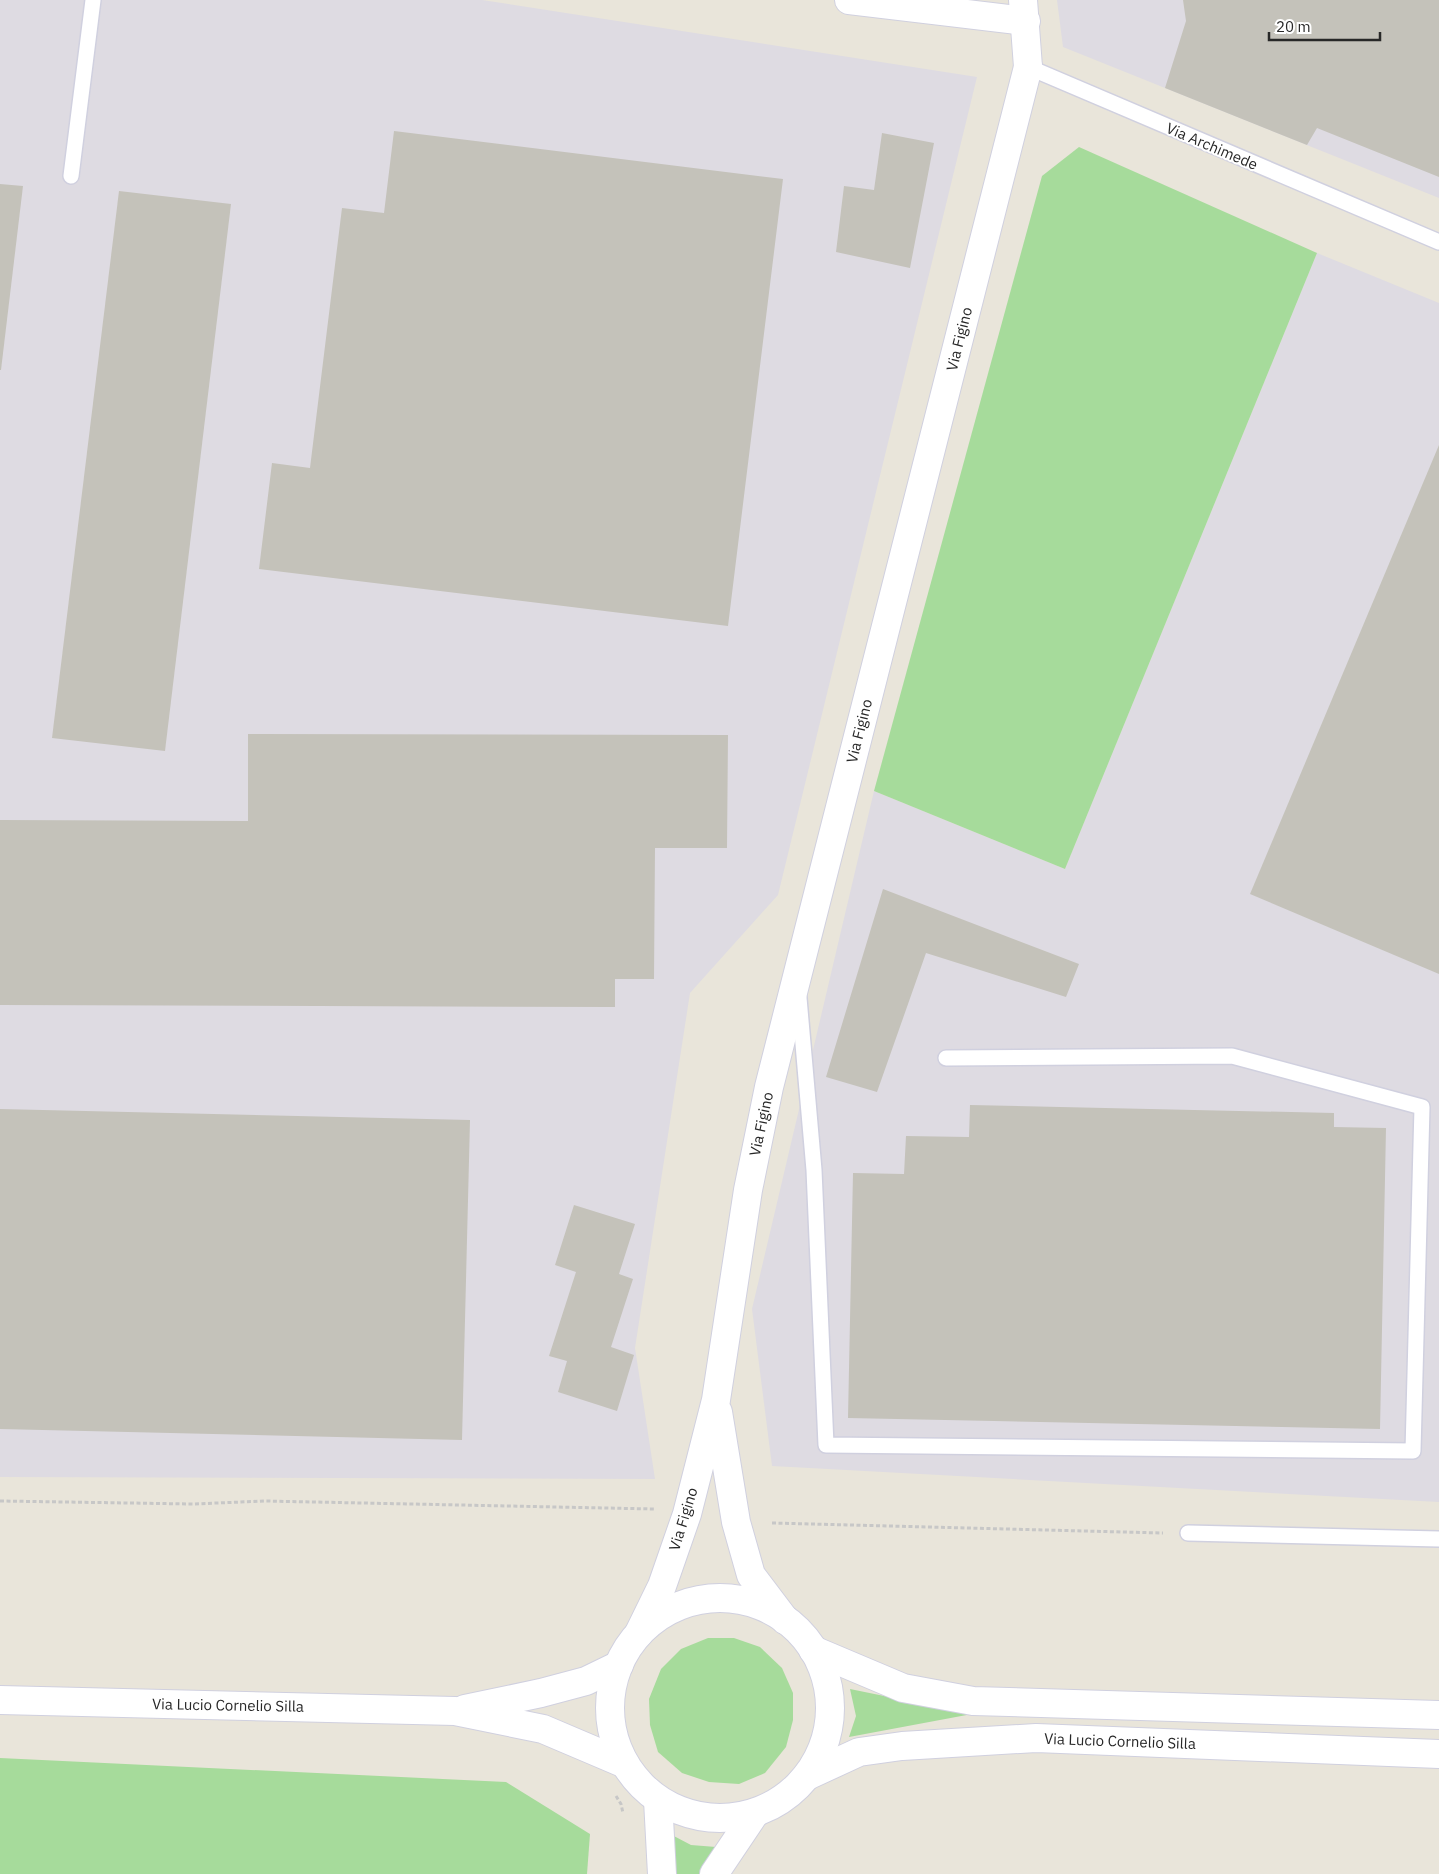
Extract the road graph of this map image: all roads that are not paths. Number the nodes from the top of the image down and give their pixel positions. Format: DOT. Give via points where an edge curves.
graph roads {
  1 [pos="93,0"];
  2 [pos="850,0"];
  3 [pos="1024,10"];
  4 [pos="1028,67"];
  5 [pos="71,176"];
  6 [pos="1439,242"];
  7 [pos="797,975"];
  8 [pos="946,1058"];
  9 [pos="716,1400"];
  10 [pos="1188,1533"];
  11 [pos="1439,1539"];
  12 [pos="786,1620"];
  13 [pos="639,1633"];
  14 [pos="813,1650"];
  15 [pos="618,1665"];
  16 [pos="0,1700"];
  17 [pos="455,1711"];
  18 [pos="1439,1715"];
  19 [pos="1439,1754"];
  20 [pos="623,1763"];
  21 [pos="806,1776"];
  22 [pos="658,1800"];
  23 [pos="755,1813"];
  24 [pos="662,1874"];
  25 [pos="714,1874"];
  1 -- 5 [label="lane"];
  2 -- 3 [label="street"];
  3 -- 4 [label="street"];
  4 -- 6 [label="lane, Via Archimede"];
  4 -- 7 [label="street, Via Figino"];
  7 -- 8 [label="lane" via="814,1170 826,1444 1413,1451 1422,1107 1232,1056"];
  7 -- 9 [label="street, Via Figino" via="748,1190"];
  9 -- 12 [label="street, Via Figino" via="736,1522 751,1575"];
  9 -- 13 [label="street, Via Figino" via="687,1514 662,1586"];
  10 -- 11 [label="lane"];
  12 -- 13 [label="street, Via Lucio Cornelio Silla" via="747,1601 726,1598 698,1600 654,1619"];
  12 -- 14 [label="street, Via Lucio Cornelio Silla"];
  13 -- 15 [label="street, Via Lucio Cornelio Silla"];
  14 -- 18 [label="street, Via Lucio Cornelio Silla" via="902,1688 973,1701"];
  14 -- 21 [label="street, Via Lucio Cornelio Silla" via="826,1678 830,1705 827,1732"];
  15 -- 17 [label="street, Via Lucio Cornelio Silla" via="586,1682"];
  15 -- 20 [label="street, Via Lucio Cornelio Silla" via="609,1713"];
  16 -- 17 [label="street, Via Lucio Cornelio Silla"];
  17 -- 20 [label="street, Via Lucio Cornelio Silla" via="543,1729"];
  19 -- 21 [label="street, Via Lucio Cornelio Silla" via="1036,1738 902,1746 859,1752"];
  20 -- 22 [label="street, Via Lucio Cornelio Silla" via="640,1785"];
  21 -- 23 [label="street, Via Lucio Cornelio Silla" via="776,1803"];
  22 -- 23 [label="street, Via Lucio Cornelio Silla" via="682,1812 706,1818"];
  22 -- 24 [label="street"];
  23 -- 25 [label="street, Via Lucio Cornelio Silla"];
}
